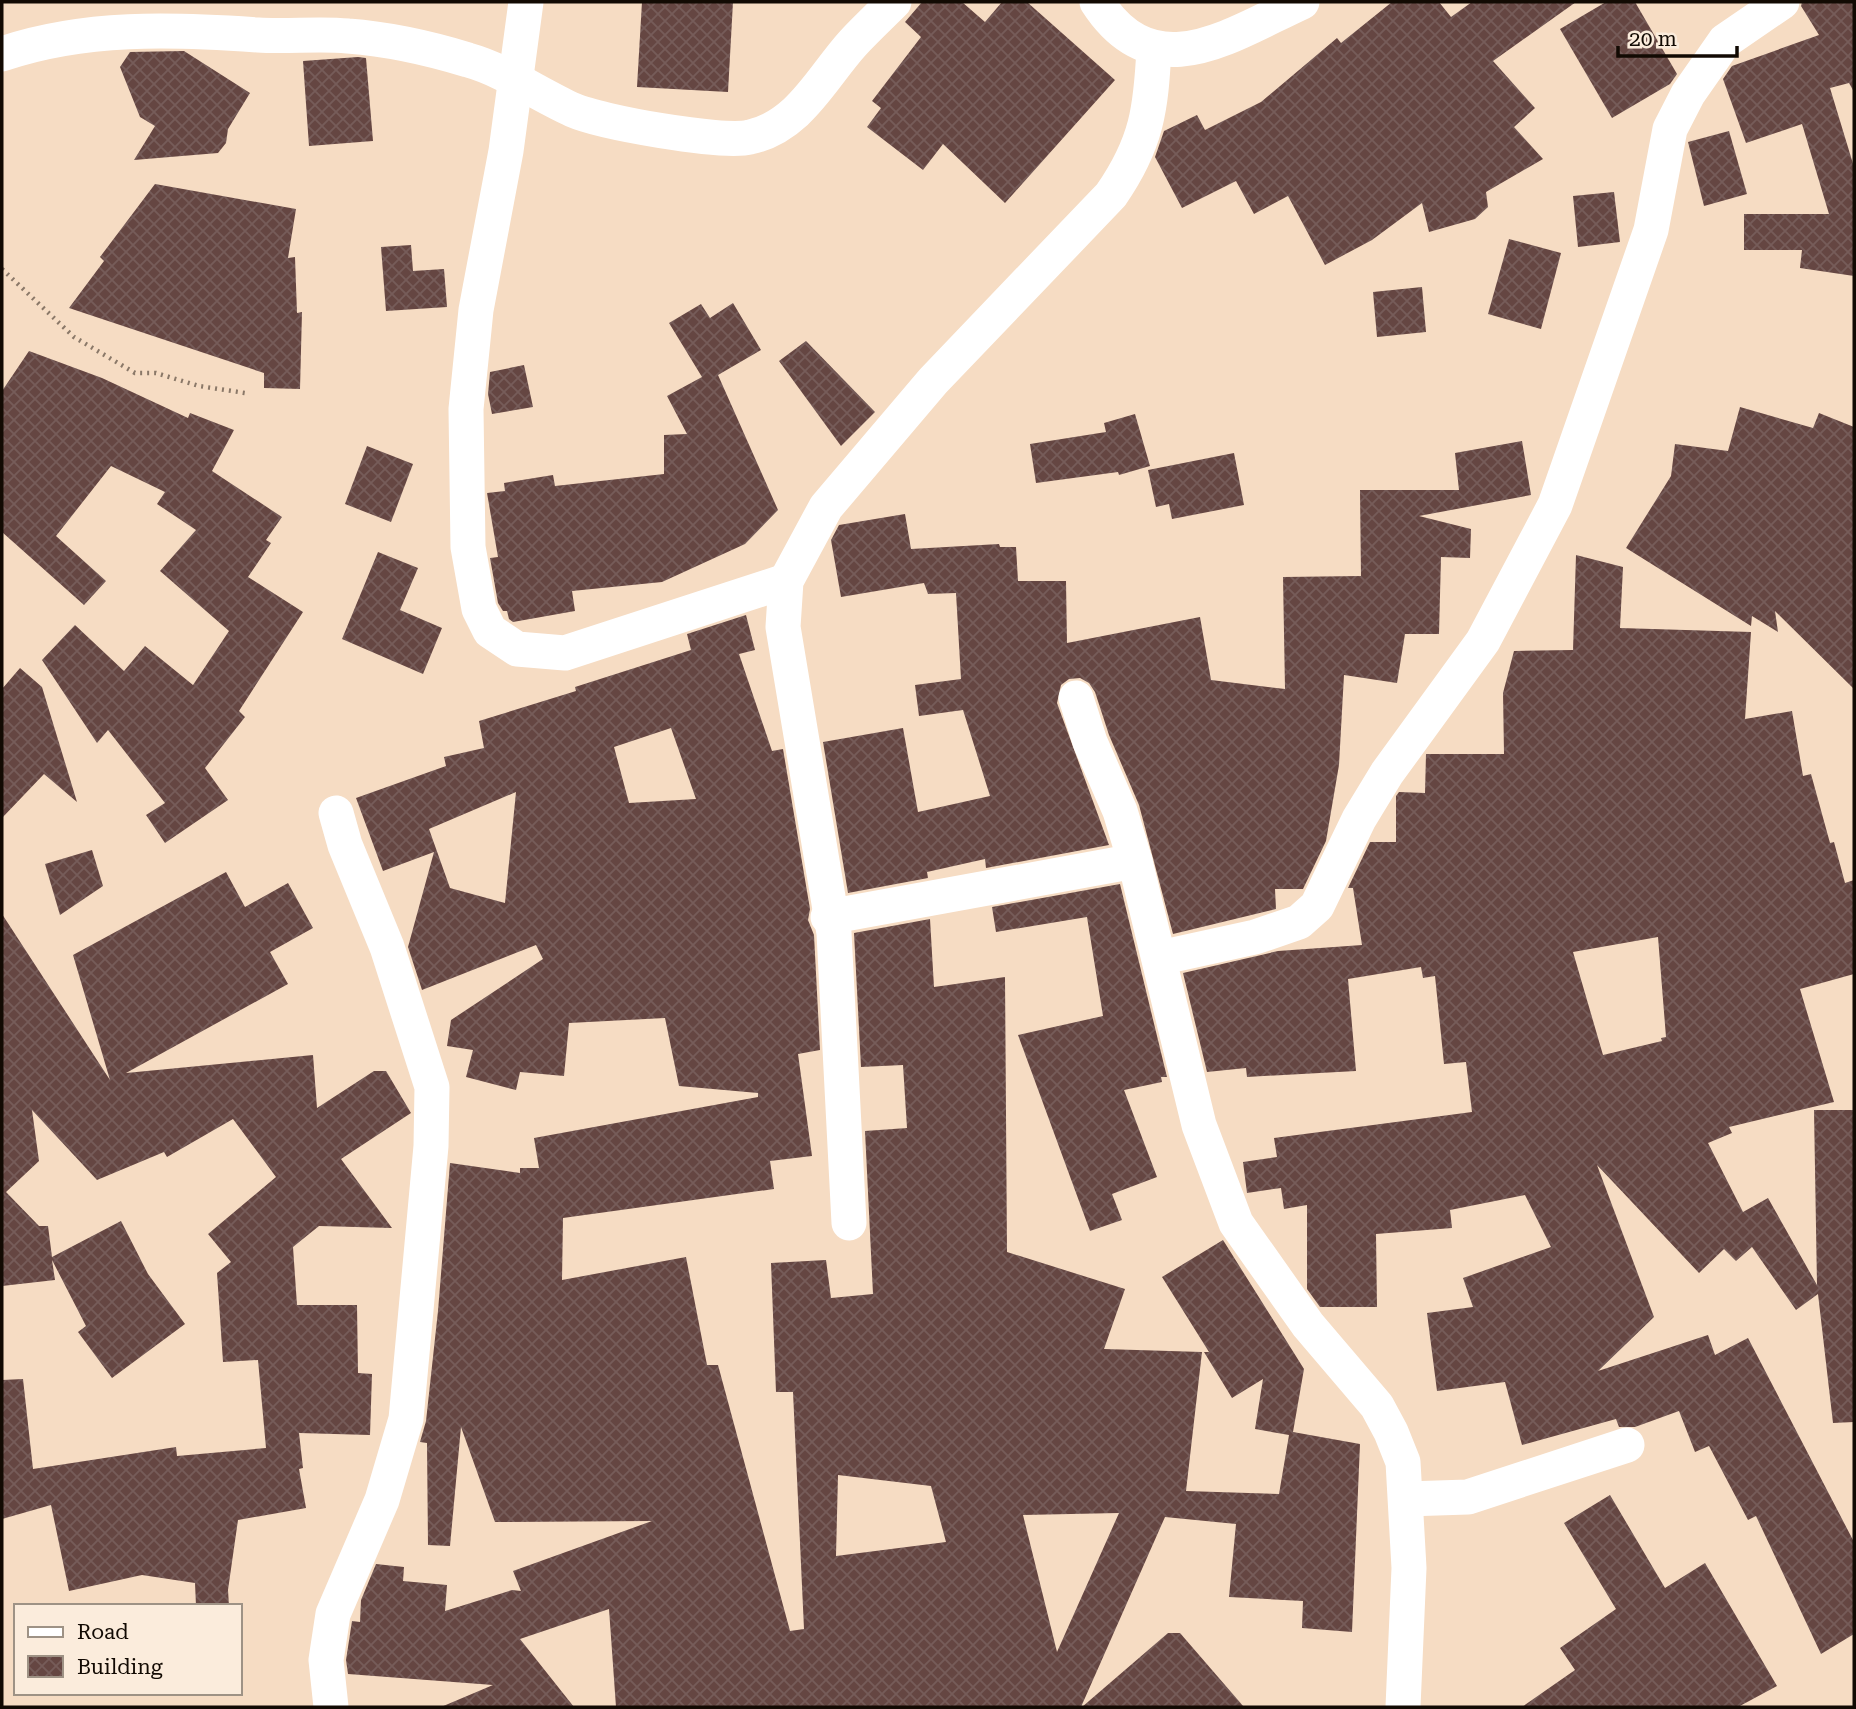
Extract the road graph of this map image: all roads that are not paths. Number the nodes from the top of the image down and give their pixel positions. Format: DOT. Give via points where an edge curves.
graph roads {
  1 [pos="526,2"];
  2 [pos="894,2"];
  3 [pos="1097,2"];
  4 [pos="1302,2"];
  5 [pos="1782,2"];
  6 [pos="1154,48"];
  7 [pos="2,54"];
  8 [pos="515,81"];
  9 [pos="786,581"];
  10 [pos="1076,698"];
  11 [pos="336,813"];
  12 [pos="1135,861"];
  13 [pos="828,917"];
  14 [pos="1159,958"];
  15 [pos="849,1223"];
  16 [pos="1628,1445"];
  17 [pos="1406,1499"];
  18 [pos="331,1707"];
  19 [pos="1402,1707"];
  1 -- 8 [label="street"];
  2 -- 8 [label="street" via="852,44 808,101 778,126 750,137 714,139 576,111"];
  3 -- 6 [label="street" via="1109,20 1138,44"];
  4 -- 6 [label="street" via="1203,46 1171,51"];
  5 -- 14 [label="street" via="1725,41 1688,94 1670,129 1651,230 1555,505 1483,641 1359,819 1317,906 1298,922 1255,937"];
  6 -- 9 [label="street" via="1152,104 1132,164 1118,185 933,381 826,507"];
  7 -- 8 [label="street" via="41,41 122,32 190,29 346,35 470,60"];
  8 -- 9 [label="street" via="476,310 466,408 468,547 479,609 490,631 517,649 565,653"];
  9 -- 13 [label="street" via="783,627"];
  10 -- 12 [label="street"];
  11 -- 18 [label="street" via="391,958 432,1087 431,1146 406,1419 382,1500 333,1614 326,1660"];
  12 -- 13 [label="street"];
  12 -- 14 [label="street"];
  13 -- 15 [label="street" via="834,933"];
  14 -- 17 [label="street" via="1199,1125 1236,1223 1308,1325 1377,1406 1403,1462"];
  16 -- 17 [label="street" via="1468,1497"];
  17 -- 19 [label="street" via="1409,1568"];
}
